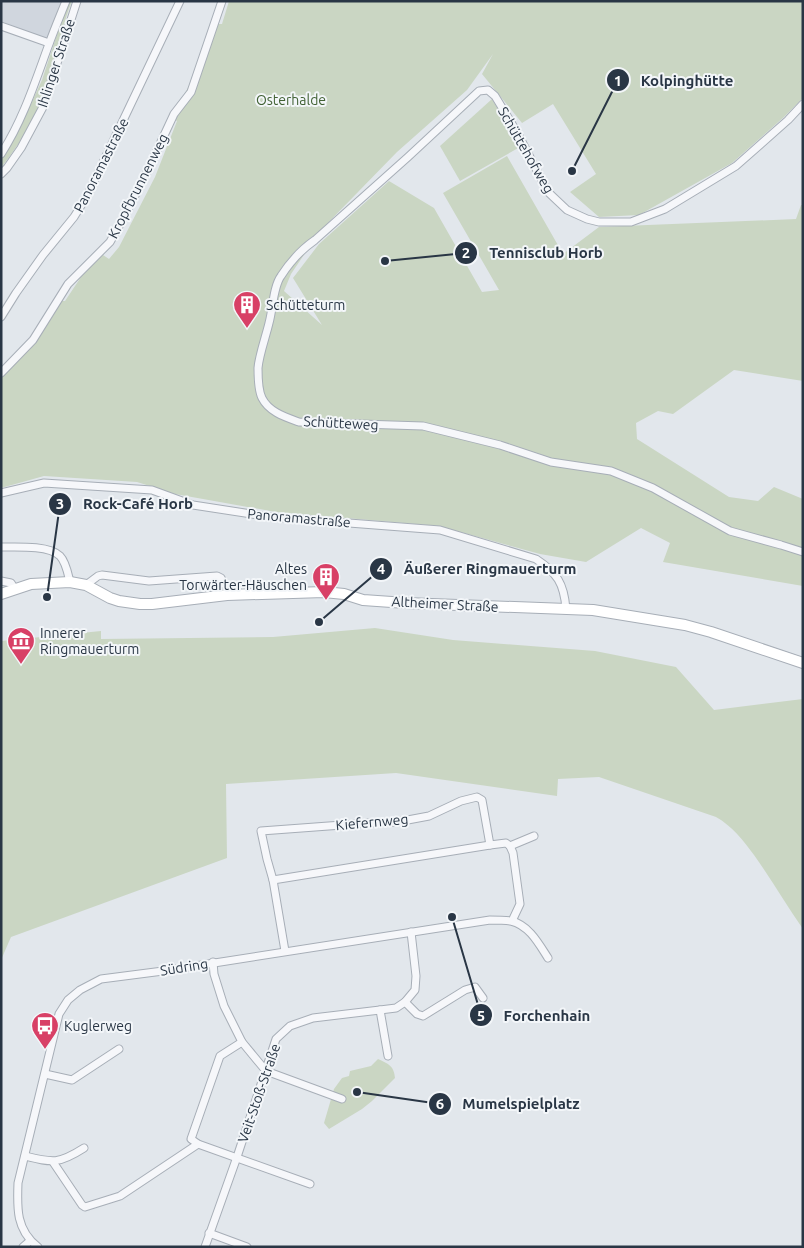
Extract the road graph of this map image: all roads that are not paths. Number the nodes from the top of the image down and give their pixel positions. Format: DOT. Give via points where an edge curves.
graph roads {
  1 [pos="66,1"];
  2 [pos="77,1"];
  3 [pos="180,1"];
  4 [pos="222,1"];
  5 [pos="1,26"];
  6 [pos="49,44"];
  7 [pos="479,91"];
  8 [pos="803,104"];
  9 [pos="1,154"];
  10 [pos="1,174"];
  11 [pos="1,317"];
  12 [pos="1,373"];
  13 [pos="1,493"];
  14 [pos="1,547"];
  15 [pos="803,552"];
  16 [pos="1,581"];
  17 [pos="70,582"];
  18 [pos="86,585"];
  19 [pos="225,585"];
  20 [pos="15,589"];
  21 [pos="1,594"];
  22 [pos="566,609"];
  23 [pos="803,663"];
  24 [pos="534,836"];
  25 [pos="490,845"];
  26 [pos="510,846"];
  27 [pos="273,880"];
  28 [pos="512,921"];
  29 [pos="411,932"];
  30 [pos="285,951"];
  31 [pos="548,958"];
  32 [pos="213,962"];
  33 [pos="483,998"];
  34 [pos="405,1002"];
  35 [pos="380,1010"];
  36 [pos="242,1042"];
  37 [pos="118,1049"];
  38 [pos="388,1056"];
  39 [pos="266,1071"];
  40 [pos="45,1074"];
  41 [pos="342,1099"];
  42 [pos="198,1144"];
  43 [pos="84,1148"];
  44 [pos="25,1156"];
  45 [pos="237,1157"];
  46 [pos="53,1162"];
  47 [pos="310,1184"];
  48 [pos="209,1233"];
  49 [pos="30,1240"];
  50 [pos="23,1247"];
  51 [pos="38,1247"];
  52 [pos="205,1247"];
  53 [pos="248,1247"];
  1 -- 6 [label="street, Ihlinger Straße"];
  2 -- 10 [label="street, Ihlinger Straße" via="43,108 21,148"];
  3 -- 11 [label="street, Panoramastraße" via="87,196"];
  4 -- 12 [label="street, Kropfbrunnenweg" via="191,92 174,114 110,242 68,284 33,340"];
  5 -- 6 [label="street"];
  6 -- 9 [label="street, Ihlinger Straße" via="25,110"];
  7 -- 8 [label="street, Schüttehofweg" via="488,90 495,96 548,192 567,210 599,222 631,222 665,209 736,166"];
  7 -- 15 [label="street, Schütteweg" via="305,247 281,276 258,366 261,397 269,409 299,422 423,426 500,445 551,462 611,472 653,488 730,531"];
  13 -- 22 [label="street, Panoramastraße" via="44,483 152,490 193,506 271,517 440,530 536,559 549,567 565,594"];
  14 -- 17 [label="street" via="52,551 63,560"];
  16 -- 20 [label="street"];
  17 -- 18 [label="street, Altheimer Straße"];
  17 -- 20 [label="street, Altheimer Straße" via="30,584"];
  18 -- 19 [label="street" via="102,575 149,581 217,576"];
  18 -- 22 [label="street, Altheimer Straße" via="110,598 140,604 227,595 324,592 363,600"];
  20 -- 21 [label="street, Altheimer Straße"];
  22 -- 23 [label="street, Altheimer Straße" via="593,610 685,625"];
  24 -- 26 [label="street"];
  25 -- 26 [label="street" via="506,843"];
  25 -- 27 [label="street"];
  25 -- 27 [label="street, Kiefernweg" via="482,800 477,797 460,801 429,816 397,822 261,831"];
  26 -- 28 [label="street" via="520,904"];
  27 -- 30 [label="street"];
  28 -- 29 [label="street, Südring" via="490,920"];
  28 -- 31 [label="street" via="535,938"];
  29 -- 30 [label="street, Südring"];
  29 -- 34 [label="street" via="415,990"];
  30 -- 32 [label="street, Südring"];
  32 -- 36 [label="street" via="224,1006"];
  32 -- 40 [label="street, Südring" via="101,979 80,990 59,1014"];
  33 -- 34 [label="street" via="475,987 465,990 423,1016"];
  34 -- 35 [label="street, Veit-Stoß-Straße" via="396,1008"];
  35 -- 38 [label="street"];
  35 -- 39 [label="street, Veit-Stoß-Straße" via="313,1018 290,1026 276,1039"];
  36 -- 39 [label="street"];
  36 -- 42 [label="street" via="220,1056 191,1139"];
  37 -- 40 [label="street" via="72,1080"];
  39 -- 41 [label="street"];
  39 -- 45 [label="street, Veit-Stoß-Straße"];
  40 -- 44 [label="street, Südring"];
  42 -- 45 [label="street"];
  42 -- 46 [label="street" via="120,1196 86,1207"];
  43 -- 46 [label="street" via="69,1158"];
  44 -- 46 [label="street"];
  44 -- 49 [label="street, Südring" via="18,1183 17,1208 22,1227"];
  45 -- 47 [label="street"];
  45 -- 48 [label="street, Veit-Stoß-Straße"];
  48 -- 52 [label="street, Veit-Stoß-Straße"];
  48 -- 53 [label="street"];
  49 -- 50 [label="street"];
  49 -- 51 [label="street, Südring"];
}
